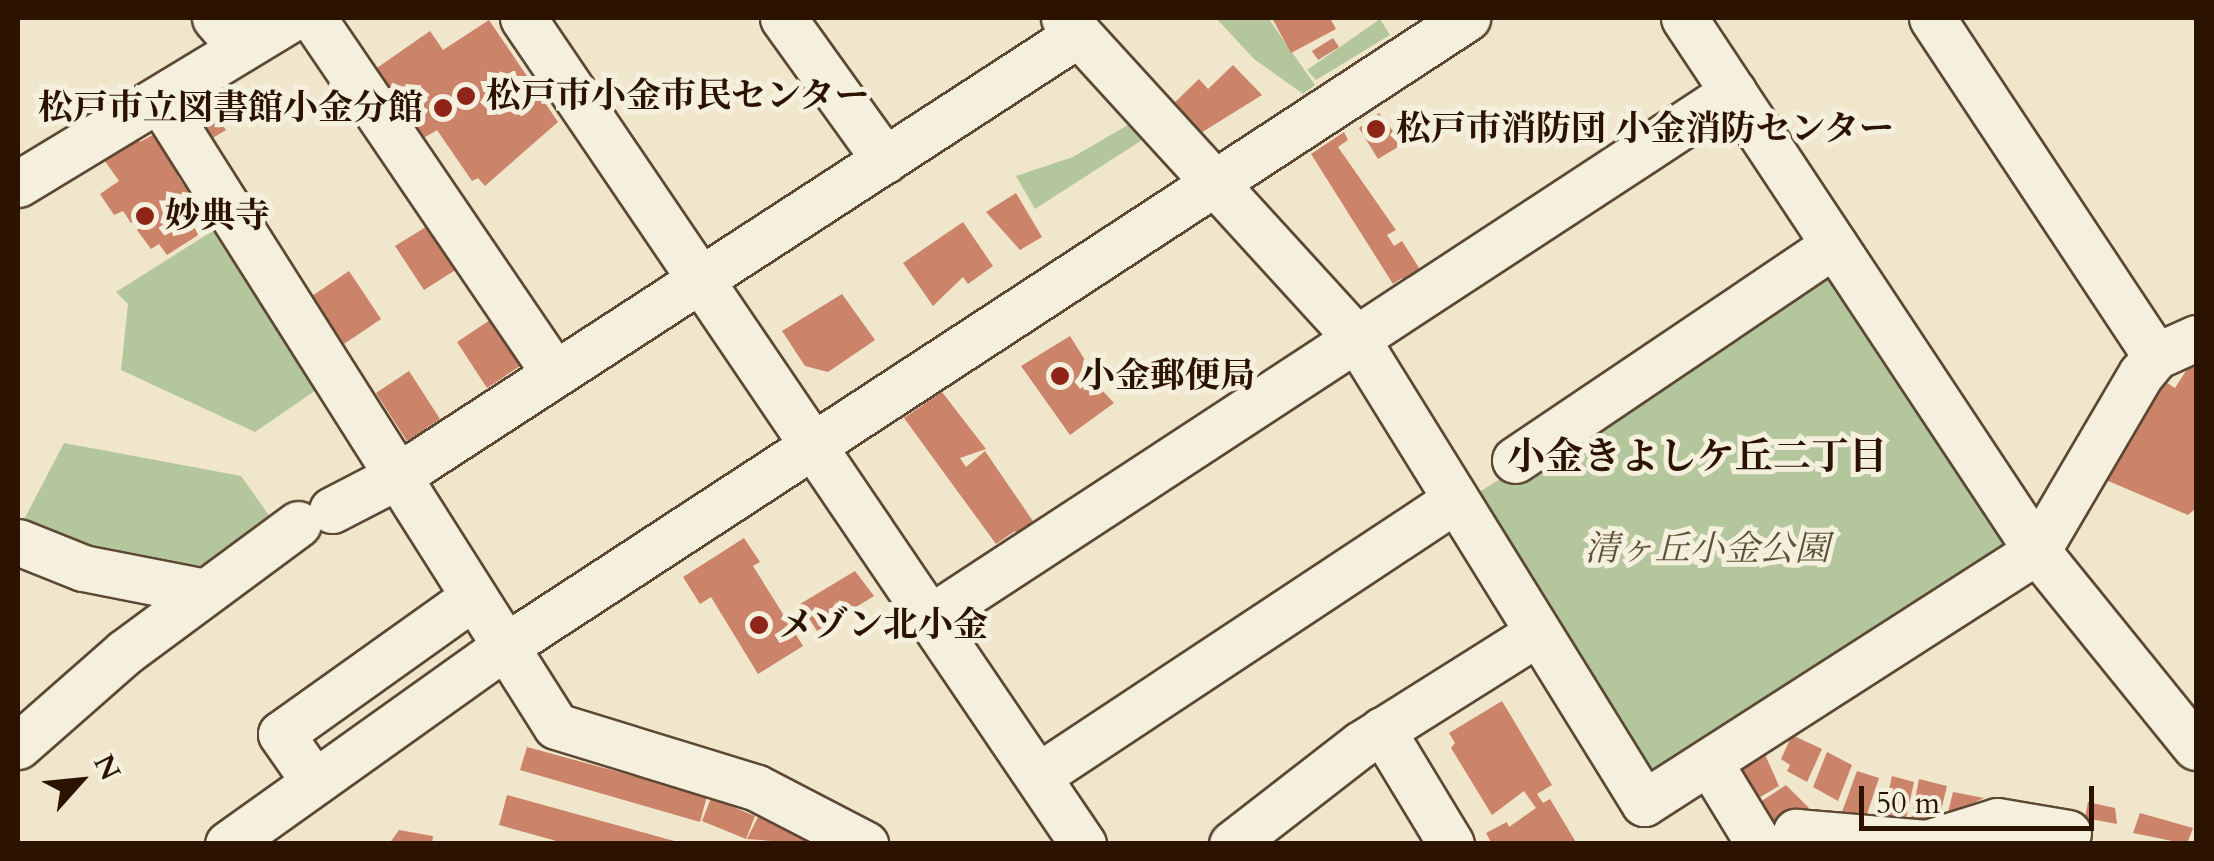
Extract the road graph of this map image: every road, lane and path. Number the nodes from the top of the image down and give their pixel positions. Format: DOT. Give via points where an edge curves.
graph roads {
  1 [pos="292,18"];
  2 [pos="313,18"];
  3 [pos="523,18"];
  4 [pos="783,18"];
  5 [pos="1467,18"];
  6 [pos="1684,18"];
  7 [pos="1932,18"];
  8 [pos="1069,27"];
  9 [pos="228,33"];
  10 [pos="1733,92"];
  11 [pos="159,99"];
  12 [pos="884,160"];
  13 [pos="21,177"];
  14 [pos="1216,182"];
  15 [pos="1834,245"];
  16 [pos="700,280"];
  17 [pos="1356,338"];
  18 [pos="2196,338"];
  19 [pos="2156,356"];
  20 [pos="554,372"];
  21 [pos="815,446"];
  22 [pos="1515,460"];
  23 [pos="398,476"];
  24 [pos="1455,500"];
  25 [pos="18,542"];
  26 [pos="2037,552"];
  27 [pos="205,592"];
  28 [pos="473,597"];
  29 [pos="931,617"];
  30 [pos="1537,633"];
  31 [pos="402,646"];
  32 [pos="502,648"];
  33 [pos="432,695"];
  34 [pos="1382,730"];
  35 [pos="18,746"];
  36 [pos="2196,747"];
  37 [pos="1709,762"];
  38 [pos="1038,776"];
  39 [pos="313,780"];
  40 [pos="2068,834"];
  41 [pos="246,838"];
  42 [pos="865,844"];
  43 [pos="1083,844"];
  44 [pos="1232,844"];
  45 [pos="1451,844"];
  46 [pos="1759,844"];
  47 [pos="1792,844"];
  1 -- 9 [label="street"];
  2 -- 20 [label="street"];
  3 -- 16 [label="street"];
  4 -- 12 [label="street"];
  5 -- 14 [label="street"];
  6 -- 10 [label="street"];
  7 -- 19 [label="street"];
  8 -- 12 [label="street"];
  8 -- 14 [label="street"];
  9 -- 11 [label="street"];
  10 -- 15 [label="street"];
  10 -- 17 [label="street"];
  11 -- 13 [label="street"];
  11 -- 23 [label="street"];
  12 -- 16 [label="street"];
  14 -- 17 [label="street"];
  14 -- 21 [label="street"];
  15 -- 22 [label="street"];
  15 -- 26 [label="street"];
  16 -- 20 [label="street"];
  16 -- 21 [label="street"];
  17 -- 24 [label="street"];
  17 -- 29 [label="street"];
  18 -- 19 [label="street"];
  19 -- 26 [label="street"];
  20 -- 23 [label="street"];
  21 -- 29 [label="street"];
  21 -- 32 [label="street"];
  23 -- 27 [label="street" via="315,517"];
  23 -- 28 [label="street"];
  24 -- 30 [label="street"];
  24 -- 38 [label="street"];
  25 -- 27 [label="street" via="83,568"];
  26 -- 36 [label="street"];
  26 -- 37 [label="street"];
  27 -- 35 [label="street"];
  28 -- 31 [label="street"];
  28 -- 32 [label="street"];
  29 -- 38 [label="street"];
  30 -- 34 [label="street"];
  30 -- 37 [label="street" via="1644,802"];
  31 -- 33 [label="street"];
  31 -- 39 [label="street" via="281,734"];
  32 -- 33 [label="street"];
  32 -- 42 [label="street" via="556,726 757,788"];
  33 -- 39 [label="street"];
  34 -- 44 [label="street"];
  34 -- 45 [label="street"];
  37 -- 46 [label="street"];
  38 -- 43 [label="street"];
  39 -- 41 [label="street"];
  40 -- 47 [label="street" via="1997,821 1926,844 1796,832"];
}
